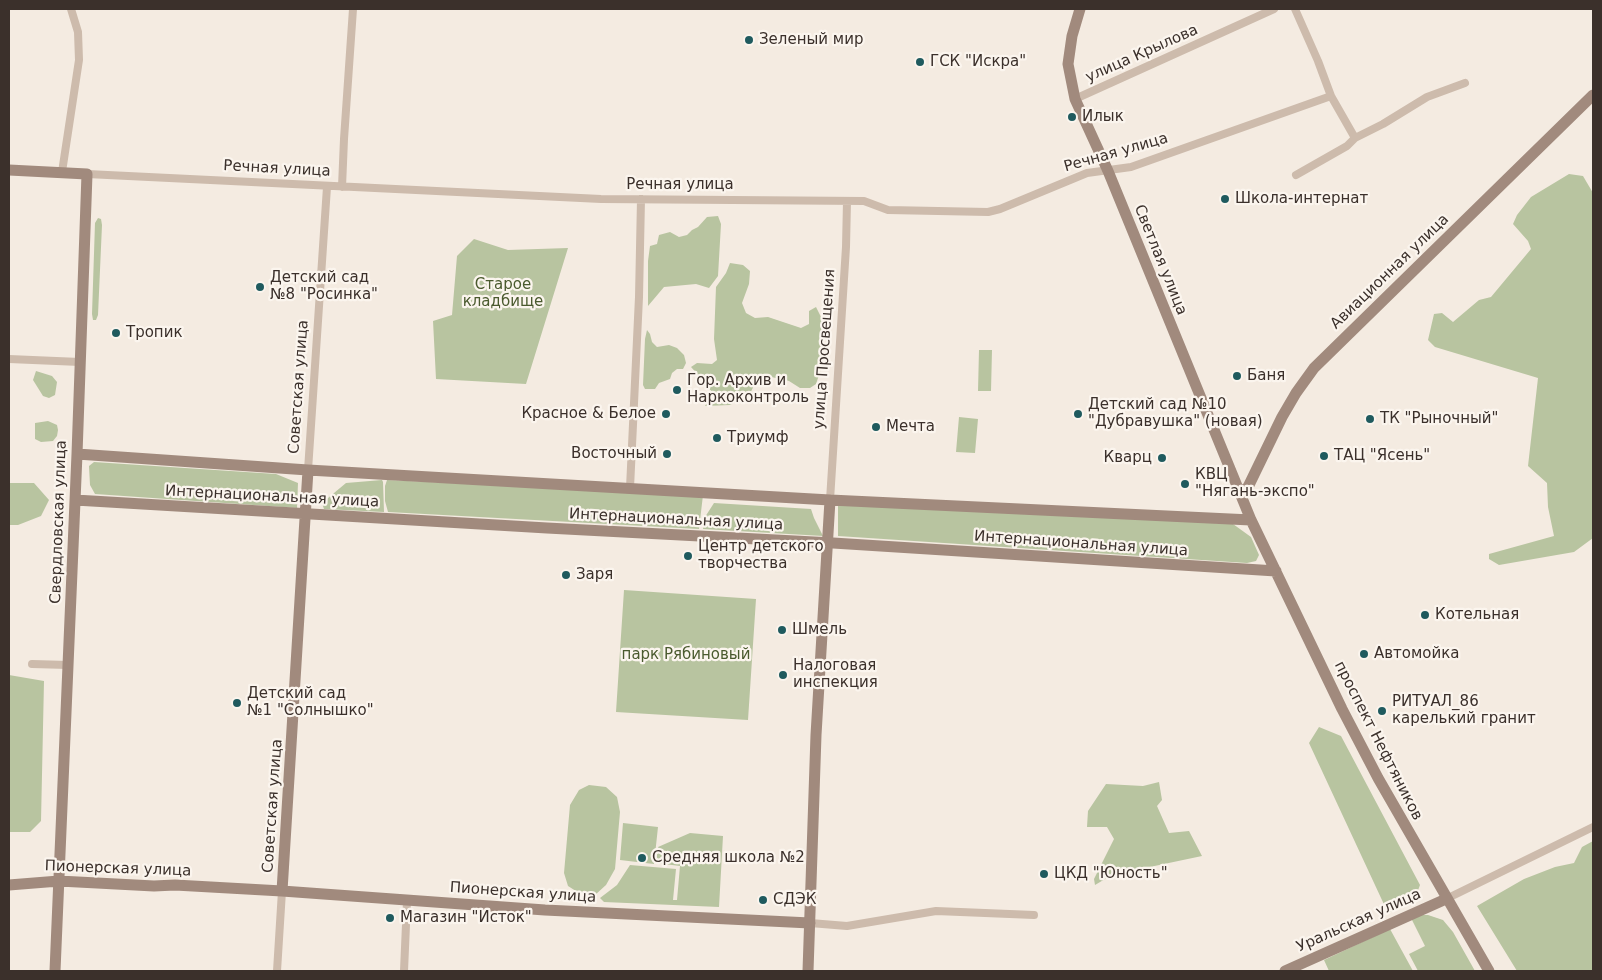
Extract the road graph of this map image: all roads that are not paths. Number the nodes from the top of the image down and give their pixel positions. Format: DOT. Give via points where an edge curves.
graph roads {
  1 [pos="71,9"];
  2 [pos="354,9"];
  3 [pos="1080,9"];
  4 [pos="1274,9"];
  5 [pos="1295,9"];
  6 [pos="1465,83"];
  7 [pos="1593,95"];
  8 [pos="1331,96"];
  9 [pos="1075,99"];
  10 [pos="1355,138"];
  11 [pos="9,170"];
  12 [pos="1108,171"];
  13 [pos="62,172"];
  14 [pos="87,174"];
  15 [pos="1296,175"];
  16 [pos="327,187"];
  17 [pos="342,187"];
  18 [pos="641,199"];
  19 [pos="846,201"];
  20 [pos="9,359"];
  21 [pos="80,362"];
  22 [pos="77,454"];
  23 [pos="308,470"];
  24 [pos="630,488"];
  25 [pos="1240,494"];
  26 [pos="75,500"];
  27 [pos="830,500"];
  28 [pos="306,514"];
  29 [pos="1251,520"];
  30 [pos="829,543"];
  31 [pos="1276,571"];
  32 [pos="32,664"];
  33 [pos="68,665"];
  34 [pos="1593,827"];
  35 [pos="59,876"];
  36 [pos="9,885"];
  37 [pos="282,891"];
  38 [pos="1446,899"];
  39 [pos="407,901"];
  40 [pos="1034,915"];
  41 [pos="810,923"];
  42 [pos="55,971"];
  43 [pos="278,971"];
  44 [pos="404,971"];
  45 [pos="808,971"];
  46 [pos="1285,971"];
  47 [pos="1489,971"];
  1 -- 13 [label="street" via="78,32 80,60"];
  2 -- 17 [label="street"];
  3 -- 9 [label="main road, Светлая улица" via="1068,64"];
  4 -- 9 [label="street, улица Крылова"];
  5 -- 8 [label="street"];
  6 -- 10 [label="street" via="1427,96"];
  7 -- 25 [label="main road, Авиационная улица" via="1314,368 1282,416 1248,487"];
  8 -- 10 [label="street"];
  8 -- 12 [label="street, Речная улица" via="1131,167"];
  9 -- 12 [label="main road, Светлая улица"];
  10 -- 15 [label="street" via="1347,146"];
  11 -- 13 [label="main road, Речная улица"];
  12 -- 19 [label="street, Речная улица" via="1087,173 988,212 888,210 864,200"];
  12 -- 25 [label="main road, Светлая улица"];
  13 -- 14 [label="main road, Речная улица"];
  14 -- 16 [label="street, Речная улица"];
  14 -- 21 [label="main road, Свердловская улица"];
  16 -- 17 [label="street, Речная улица"];
  16 -- 23 [label="street, Советская улица"];
  17 -- 18 [label="street, Речная улица"];
  18 -- 19 [label="street, Речная улица"];
  18 -- 24 [label="street"];
  19 -- 27 [label="street, улица Просвещения"];
  20 -- 21 [label="street"];
  21 -- 22 [label="main road, Свердловская улица"];
  22 -- 23 [label="main road, Интернациональная улица"];
  22 -- 26 [label="main road, Свердловская улица"];
  23 -- 24 [label="main road, Интернациональная улица"];
  23 -- 28 [label="main road, Советская улица"];
  24 -- 27 [label="main road, Интернациональная улица"];
  25 -- 29 [label="main road, Светлая улица"];
  26 -- 28 [label="main road, Интернациональная улица"];
  26 -- 33 [label="main road, Свердловская улица"];
  27 -- 29 [label="main road, Интернациональная улица"];
  27 -- 30 [label="main road"];
  28 -- 30 [label="main road, Интернациональная улица"];
  28 -- 37 [label="main road, Советская улица"];
  29 -- 31 [label="main road, проспект Нефтяников"];
  30 -- 31 [label="main road, Интернациональная улица"];
  30 -- 41 [label="main road" via="816,735"];
  31 -- 38 [label="main road, проспект Нефтяников" via="1349,724"];
  32 -- 33 [label="street"];
  33 -- 35 [label="main road, Свердловская улица"];
  34 -- 38 [label="street"];
  35 -- 36 [label="main road, Пионерская улица"];
  35 -- 37 [label="main road, Пионерская улица"];
  35 -- 42 [label="main road, Свердловская улица"];
  37 -- 39 [label="main road, Пионерская улица"];
  37 -- 43 [label="street"];
  38 -- 46 [label="main road, Уральская улица"];
  38 -- 47 [label="main road, проспект Нефтяников"];
  39 -- 41 [label="main road, Пионерская улица"];
  39 -- 44 [label="street"];
  40 -- 41 [label="street, Пионерская улица" via="936,911 847,926"];
  41 -- 45 [label="main road"];
}
